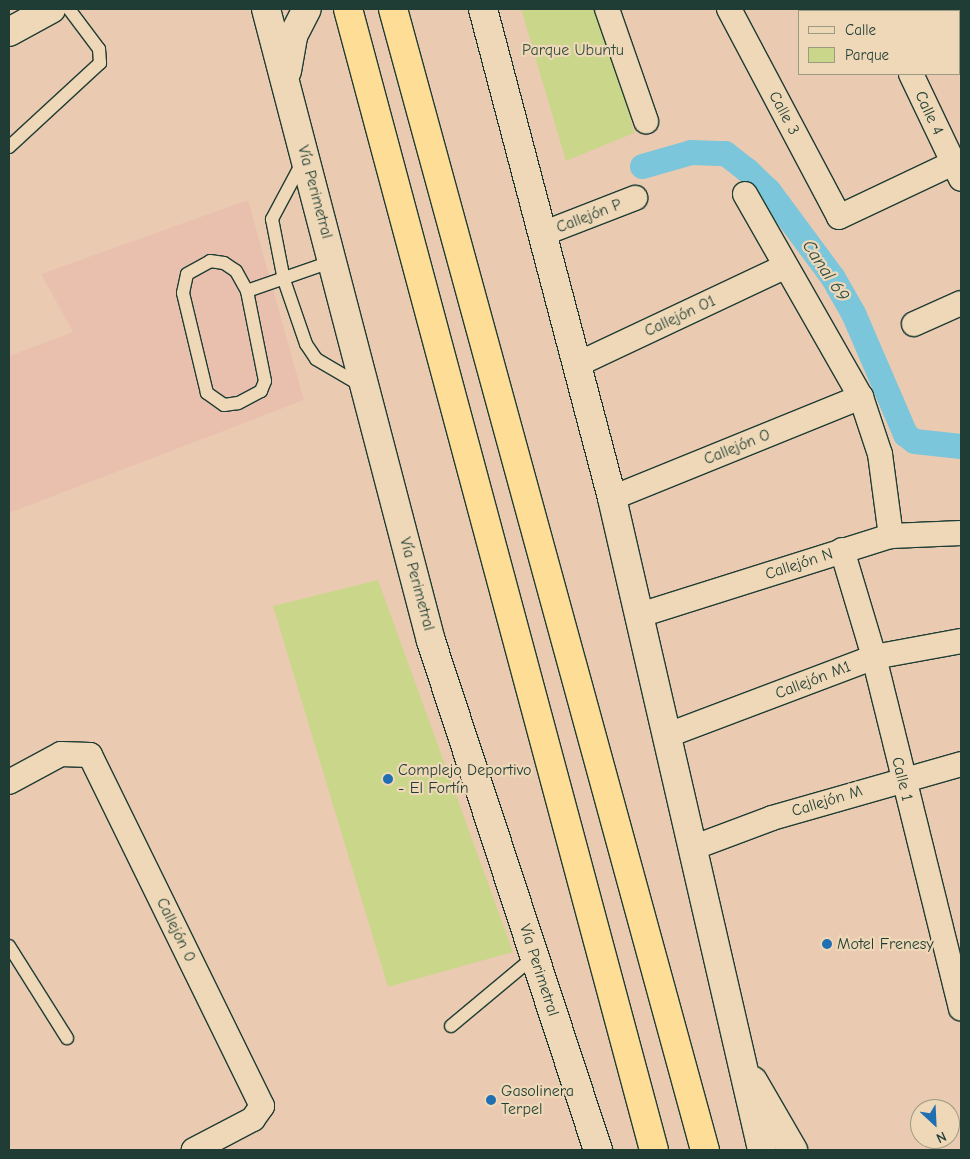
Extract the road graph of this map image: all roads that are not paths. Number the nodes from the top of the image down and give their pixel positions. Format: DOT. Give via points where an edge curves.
graph roads {
  1 [pos="51,9"];
  2 [pos="69,9"];
  3 [pos="266,9"];
  4 [pos="307,9"];
  5 [pos="348,9"];
  6 [pos="393,9"];
  7 [pos="607,9"];
  8 [pos="729,9"];
  9 [pos="484,14"];
  10 [pos="9,32"];
  11 [pos="911,75"];
  12 [pos="291,98"];
  13 [pos="646,122"];
  14 [pos="9,147"];
  15 [pos="306,157"];
  16 [pos="957,171"];
  17 [pos="745,194"];
  18 [pos="635,198"];
  19 [pos="542,234"];
  20 [pos="333,261"];
  21 [pos="784,268"];
  22 [pos="284,280"];
  23 [pos="247,291"];
  24 [pos="961,303"];
  25 [pos="914,324"];
  26 [pos="576,365"];
  27 [pos="366,387"];
  28 [pos="862,397"];
  29 [pos="612,498"];
  30 [pos="961,533"];
  31 [pos="891,536"];
  32 [pos="842,550"];
  33 [pos="640,615"];
  34 [pos="961,640"];
  35 [pos="874,657"];
  36 [pos="668,735"];
  37 [pos="961,764"];
  38 [pos="901,778"];
  39 [pos="9,782"];
  40 [pos="695,847"];
  41 [pos="9,946"];
  42 [pos="535,956"];
  43 [pos="961,1008"];
  44 [pos="451,1026"];
  45 [pos="67,1038"];
  46 [pos="746,1071"];
  47 [pos="194,1150"];
  48 [pos="598,1150"];
  49 [pos="654,1150"];
  50 [pos="705,1150"];
  51 [pos="762,1150"];
  52 [pos="793,1150"];
  1 -- 10 [label="main road"];
  2 -- 14 [label="lane" via="99,49 100,63"];
  3 -- 12 [label="main road, Vía Perimetral"];
  4 -- 12 [label="main road" via="292,36 288,59"];
  5 -- 49 [label="highway"];
  6 -- 50 [label="highway"];
  7 -- 13 [label="street"];
  8 -- 16 [label="street, Calle 3" via="839,217"];
  9 -- 19 [label="main road"];
  11 -- 16 [label="street, Calle 4"];
  12 -- 15 [label="main road, Vía Perimetral"];
  15 -- 20 [label="main road, Vía Perimetral"];
  15 -- 22 [label="lane" via="272,219"];
  17 -- 21 [label="street"];
  18 -- 19 [label="street, Callejón P"];
  19 -- 26 [label="main road"];
  20 -- 22 [label="lane"];
  20 -- 27 [label="main road, Vía Perimetral"];
  21 -- 26 [label="street, Callejón O1"];
  21 -- 28 [label="street"];
  22 -- 23 [label="lane"];
  22 -- 27 [label="lane" via="306,344 316,359"];
  23 -- 23 [label="lane" via="236,271 224,262 196,266 183,283 204,384 213,401 224,405 250,398 265,381"];
  24 -- 25 [label="street"];
  26 -- 29 [label="main road"];
  27 -- 42 [label="main road, Vía Perimetral" via="431,641"];
  28 -- 29 [label="street, Callejón O"];
  28 -- 31 [label="street" via="880,454"];
  29 -- 33 [label="main road"];
  30 -- 31 [label="street, Callejón N"];
  31 -- 32 [label="street, Callejón N"];
  32 -- 33 [label="street, Callejón N"];
  32 -- 35 [label="street, Calle 1"];
  33 -- 36 [label="main road"];
  34 -- 35 [label="street, Callejón M1"];
  35 -- 36 [label="street, Callejón M1"];
  35 -- 38 [label="street, Calle 1"];
  36 -- 40 [label="main road"];
  37 -- 38 [label="street, Callejón M"];
  38 -- 40 [label="street, Callejón M"];
  38 -- 43 [label="street, Calle 1"];
  39 -- 47 [label="street, Callejón 0" via="61,754 90,755 262,1106 253,1119"];
  40 -- 46 [label="main road"];
  41 -- 45 [label="lane"];
  42 -- 44 [label="lane"];
  42 -- 48 [label="main road, Vía Perimetral"];
  46 -- 51 [label="main road"];
  46 -- 52 [label="main road" via="782,1124"];
}
